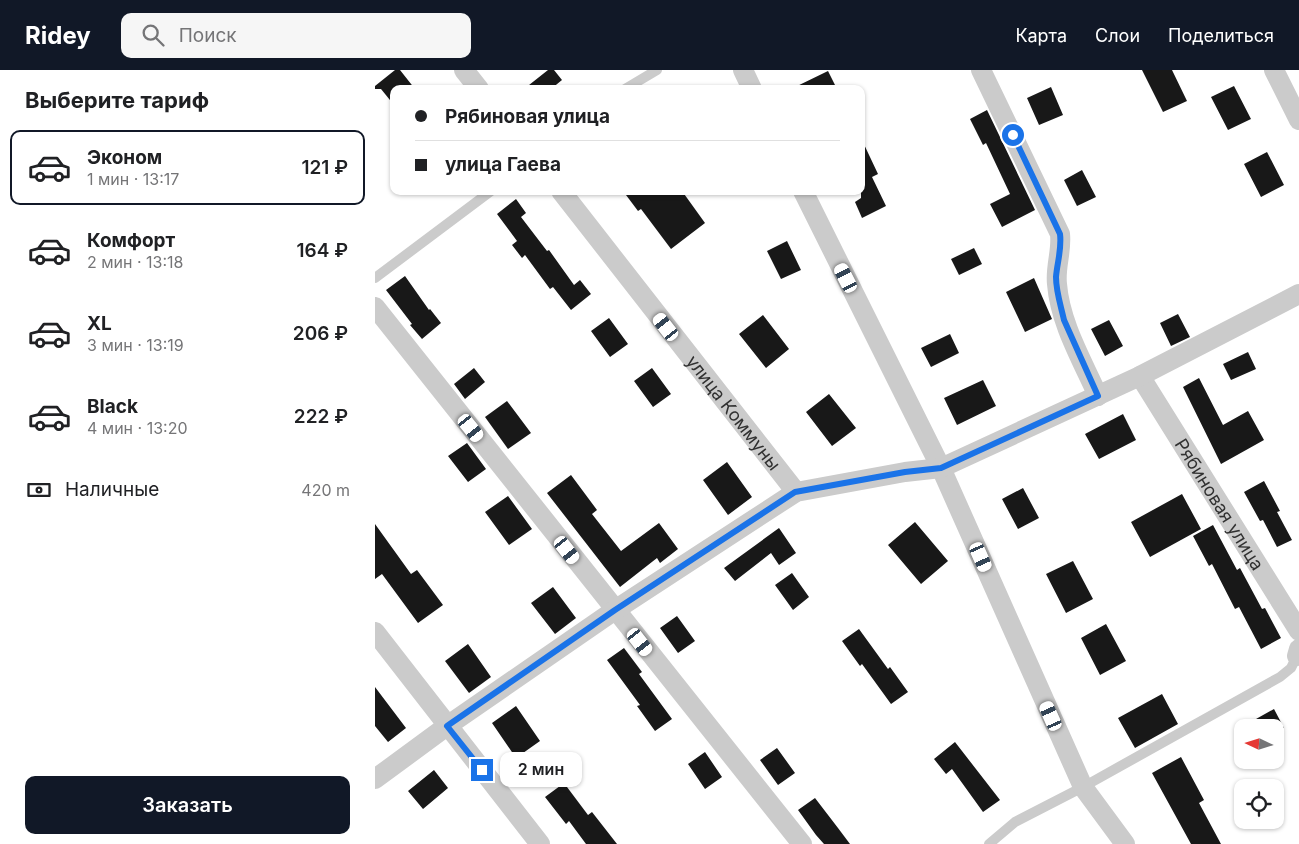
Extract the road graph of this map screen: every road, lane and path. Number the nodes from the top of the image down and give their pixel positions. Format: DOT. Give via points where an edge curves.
graph roads {
  1 [pos="464,70"];
  2 [pos="657,70"];
  3 [pos="743,70"];
  4 [pos="981,70"];
  5 [pos="1274,70"];
  6 [pos="476,85"];
  7 [pos="632,85"];
  8 [pos="750,85"];
  9 [pos="1299,120"];
  10 [pos="486,195"];
  11 [pos="564,195"];
  12 [pos="805,195"];
  13 [pos="375,278"];
  14 [pos="1299,294"];
  15 [pos="375,307"];
  16 [pos="1140,376"];
  17 [pos="1098,396"];
  18 [pos="941,468"];
  19 [pos="795,492"];
  20 [pos="615,610"];
  21 [pos="1299,631"];
  22 [pos="375,632"];
  23 [pos="1298,653"];
  24 [pos="447,726"];
  25 [pos="375,779"];
  26 [pos="1083,787"];
  27 [pos="540,844"];
  28 [pos="802,844"];
  29 [pos="989,844"];
  30 [pos="1125,844"];
  1 -- 6 [label="street"];
  2 -- 7 [label="lane"];
  3 -- 8 [label="street"];
  4 -- 17 [label="street" via="1060,234 1056,276 1062,312"];
  5 -- 9 [label="street"];
  10 -- 13 [label="lane"];
  11 -- 19 [label="street, улица Коммуны"];
  12 -- 18 [label="street"];
  14 -- 16 [label="street"];
  15 -- 20 [label="street"];
  16 -- 17 [label="street"];
  16 -- 21 [label="street, Рябиновая улица"];
  17 -- 18 [label="street"];
  18 -- 19 [label="street"];
  18 -- 26 [label="street"];
  19 -- 20 [label="street"];
  20 -- 24 [label="street"];
  20 -- 28 [label="street"];
  22 -- 24 [label="street"];
  23 -- 26 [label="lane" via="1291,668 1280,677"];
  24 -- 25 [label="street"];
  24 -- 27 [label="street"];
  26 -- 29 [label="lane" via="1015,822"];
  26 -- 30 [label="street"];
}
